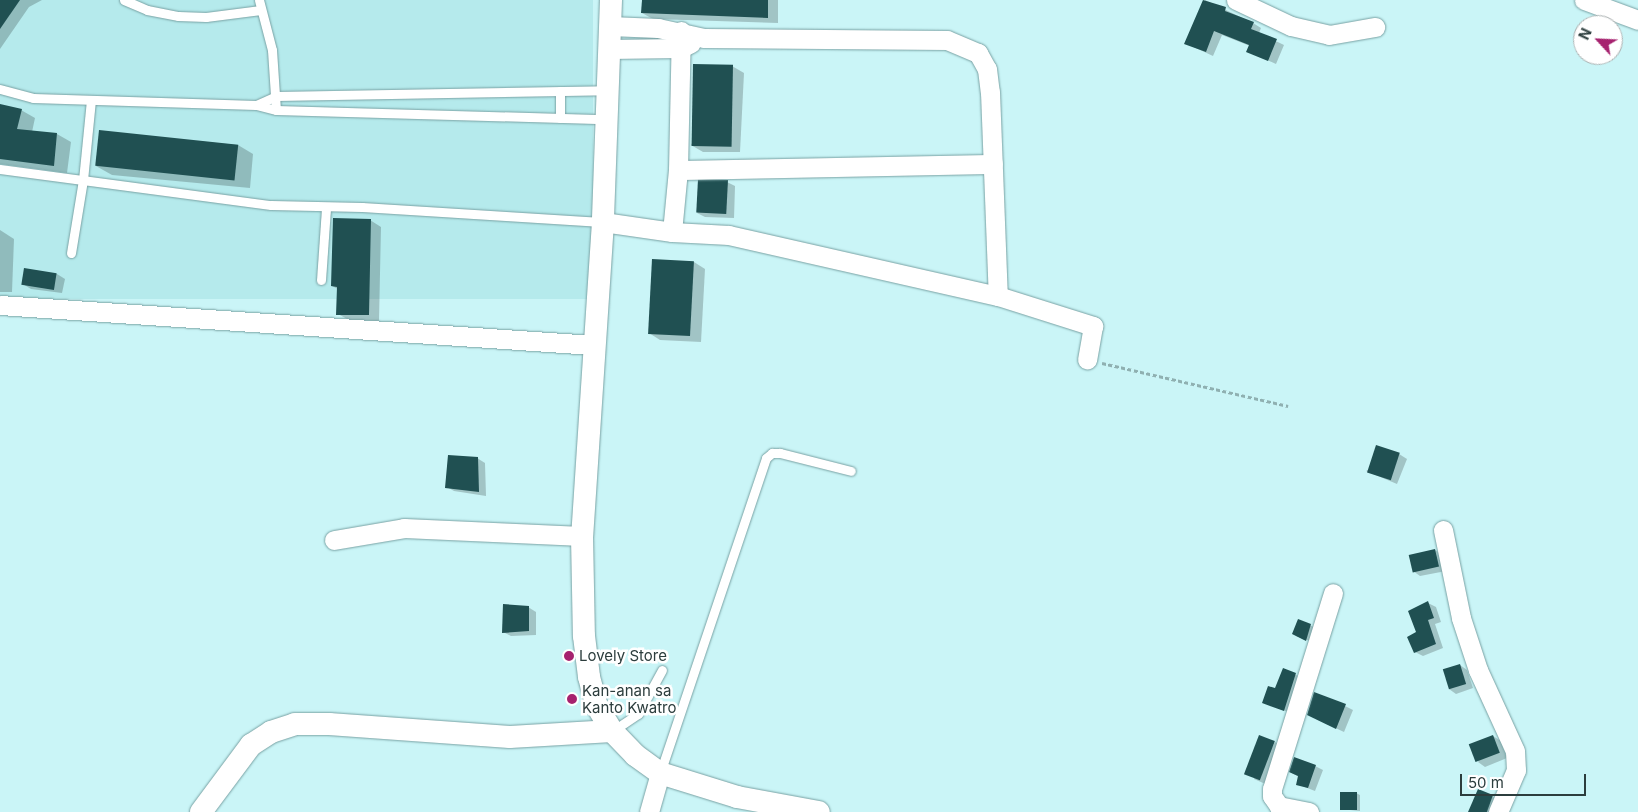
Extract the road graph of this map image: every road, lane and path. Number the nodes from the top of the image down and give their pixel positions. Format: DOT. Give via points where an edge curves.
graph roads {
  1 [pos="124,0"];
  2 [pos="259,0"];
  3 [pos="611,0"];
  4 [pos="1236,0"];
  5 [pos="1584,0"];
  6 [pos="261,10"];
  7 [pos="1638,20"];
  8 [pos="610,26"];
  9 [pos="1375,27"];
  10 [pos="681,39"];
  11 [pos="609,49"];
  12 [pos="0,89"];
  13 [pos="607,90"];
  14 [pos="560,91"];
  15 [pos="276,96"];
  16 [pos="91,100"];
  17 [pos="256,105"];
  18 [pos="276,110"];
  19 [pos="560,118"];
  20 [pos="606,119"];
  21 [pos="993,164"];
  22 [pos="678,170"];
  23 [pos="0,171"];
  24 [pos="83,180"];
  25 [pos="326,208"];
  26 [pos="603,222"];
  27 [pos="672,232"];
  28 [pos="71,253"];
  29 [pos="321,280"];
  30 [pos="998,296"];
  31 [pos="0,305"];
  32 [pos="593,345"];
  33 [pos="1087,359"];
  34 [pos="1288,406"];
  35 [pos="852,471"];
  36 [pos="1443,530"];
  37 [pos="582,536"];
  38 [pos="334,540"];
  39 [pos="1333,593"];
  40 [pos="662,670"];
  41 [pos="612,731"];
  42 [pos="660,773"];
  43 [pos="201,812"];
  44 [pos="649,812"];
  45 [pos="819,812"];
  46 [pos="1309,812"];
  47 [pos="1498,812"];
  1 -- 6 [label="lane" via="147,10 178,16 206,17"];
  2 -- 6 [label="lane"];
  3 -- 8 [label="street"];
  4 -- 9 [label="street" via="1291,26 1329,35"];
  5 -- 7 [label="street"];
  6 -- 15 [label="lane" via="272,50"];
  8 -- 10 [label="street"];
  8 -- 11 [label="street"];
  10 -- 11 [label="street"];
  10 -- 21 [label="street" via="947,40 962,45 978,54 987,69"];
  10 -- 22 [label="street"];
  11 -- 13 [label="street"];
  12 -- 16 [label="lane" via="33,98"];
  13 -- 14 [label="lane"];
  13 -- 20 [label="street"];
  14 -- 15 [label="lane"];
  14 -- 19 [label="lane"];
  15 -- 17 [label="lane"];
  15 -- 18 [label="lane"];
  16 -- 17 [label="lane"];
  16 -- 24 [label="lane"];
  17 -- 18 [label="lane"];
  18 -- 19 [label="lane"];
  19 -- 20 [label="lane"];
  20 -- 26 [label="street"];
  21 -- 22 [label="street"];
  21 -- 30 [label="street"];
  22 -- 27 [label="street"];
  23 -- 24 [label="lane"];
  24 -- 25 [label="lane" via="271,205"];
  24 -- 28 [label="lane"];
  25 -- 26 [label="lane" via="362,207"];
  25 -- 29 [label="lane"];
  26 -- 27 [label="street"];
  26 -- 32 [label="street"];
  27 -- 30 [label="street" via="729,235"];
  30 -- 33 [label="street" via="1093,326"];
  31 -- 32 [label="street"];
  32 -- 37 [label="street"];
  33 -- 34 [label="path"];
  35 -- 42 [label="lane" via="780,453 772,453 766,458"];
  36 -- 47 [label="street" via="1461,618 1478,670 1515,751 1516,770"];
  37 -- 38 [label="street" via="404,528"];
  37 -- 41 [label="street" via="584,636 589,677 596,706"];
  39 -- 46 [label="street" via="1272,789 1272,796 1279,806"];
  40 -- 41 [label="lane" via="638,714"];
  41 -- 42 [label="street" via="635,755"];
  41 -- 43 [label="street" via="510,737 295,724 271,732 251,745"];
  42 -- 44 [label="street"];
  42 -- 45 [label="street" via="737,797"];
}
